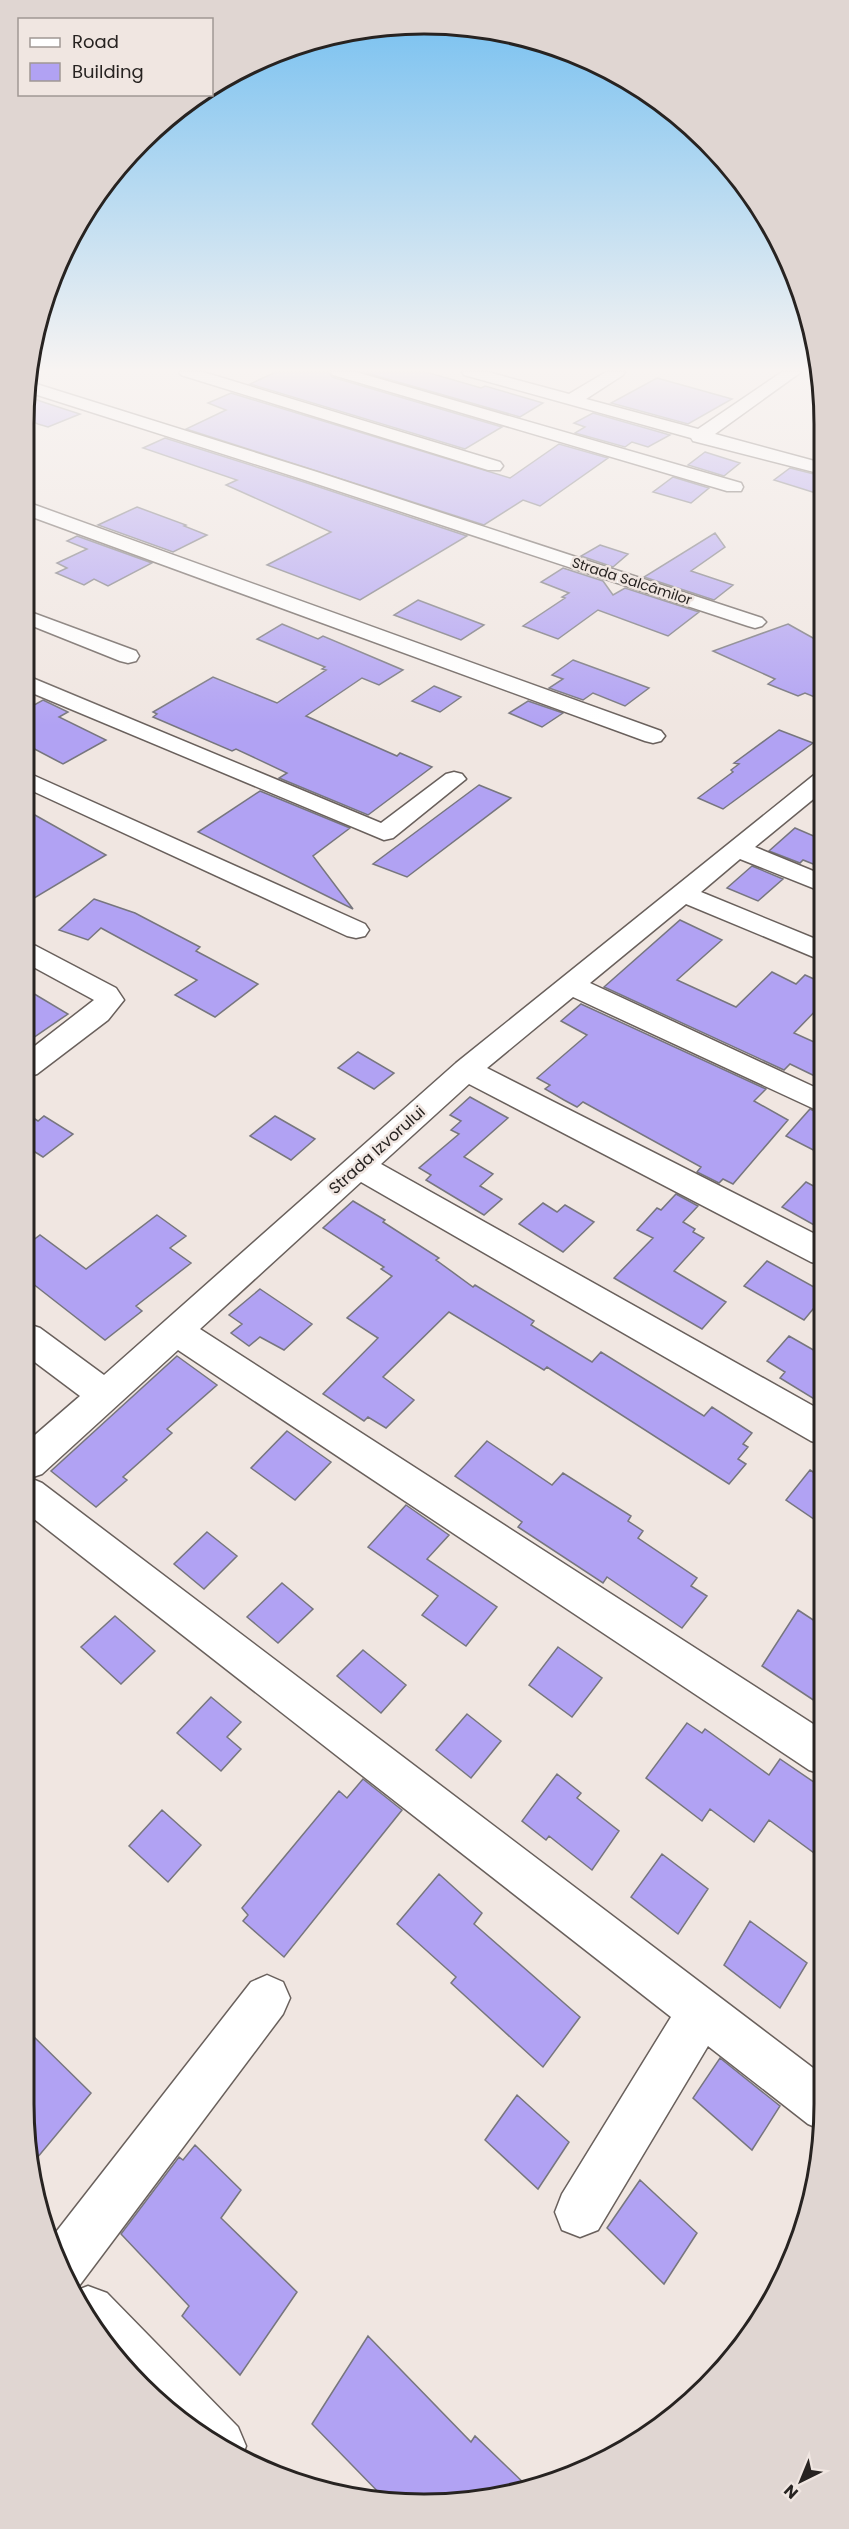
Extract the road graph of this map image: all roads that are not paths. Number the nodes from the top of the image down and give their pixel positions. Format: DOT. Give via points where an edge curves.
graph roads {
  1 [pos="354,490"];
  2 [pos="34,511"];
  3 [pos="34,619"];
  4 [pos="754,622"];
  5 [pos="128,656"];
  6 [pos="34,686"];
  7 [pos="653,736"];
  8 [pos="454,779"];
  9 [pos="34,783"];
  10 [pos="814,787"];
  11 [pos="793,804"];
  12 [pos="814,812"];
  13 [pos="736,849"];
  14 [pos="814,880"];
  15 [pos="684,894"];
  16 [pos="356,930"];
  17 [pos="814,948"];
  18 [pos="34,956"];
  19 [pos="569,984"];
  20 [pos="34,1062"];
  21 [pos="466,1070"];
  22 [pos="814,1099"];
  23 [pos="360,1167"];
  24 [pos="814,1248"];
  25 [pos="176,1331"];
  26 [pos="34,1342"];
  27 [pos="105,1395"];
  28 [pos="814,1424"];
  29 [pos="34,1458"];
  30 [pos="34,1498"];
  31 [pos="814,1748"];
  32 [pos="267,1998"];
  33 [pos="702,2011"];
  34 [pos="814,2098"];
  35 [pos="580,2212"];
  36 [pos="67,2260"];
  37 [pos="109,2333"];
  38 [pos="189,2416"];
  1 -- 4 [label="street, Strada Salcâmilor"];
  2 -- 7 [label="street"];
  3 -- 5 [label="street"];
  6 -- 8 [label="street" via="393,837"];
  9 -- 16 [label="street"];
  10 -- 11 [label="street, Strada Izvorului"];
  11 -- 12 [label="street"];
  11 -- 13 [label="street, Strada Izvorului"];
  13 -- 14 [label="street"];
  13 -- 15 [label="street, Strada Izvorului"];
  15 -- 17 [label="street"];
  15 -- 19 [label="street, Strada Izvorului"];
  18 -- 20 [label="street" via="106,994 110,1000"];
  19 -- 21 [label="street, Strada Izvorului"];
  19 -- 22 [label="street"];
  21 -- 23 [label="street, Strada Izvorului"];
  21 -- 24 [label="street"];
  23 -- 25 [label="street, Strada Izvorului"];
  23 -- 28 [label="street"];
  25 -- 27 [label="street, Strada Izvorului"];
  25 -- 31 [label="street"];
  26 -- 27 [label="street"];
  27 -- 29 [label="street, Strada Izvorului"];
  30 -- 33 [label="street"];
  32 -- 36 [label="street"];
  33 -- 34 [label="street"];
  33 -- 35 [label="street"];
  37 -- 38 [label="street"];
}
